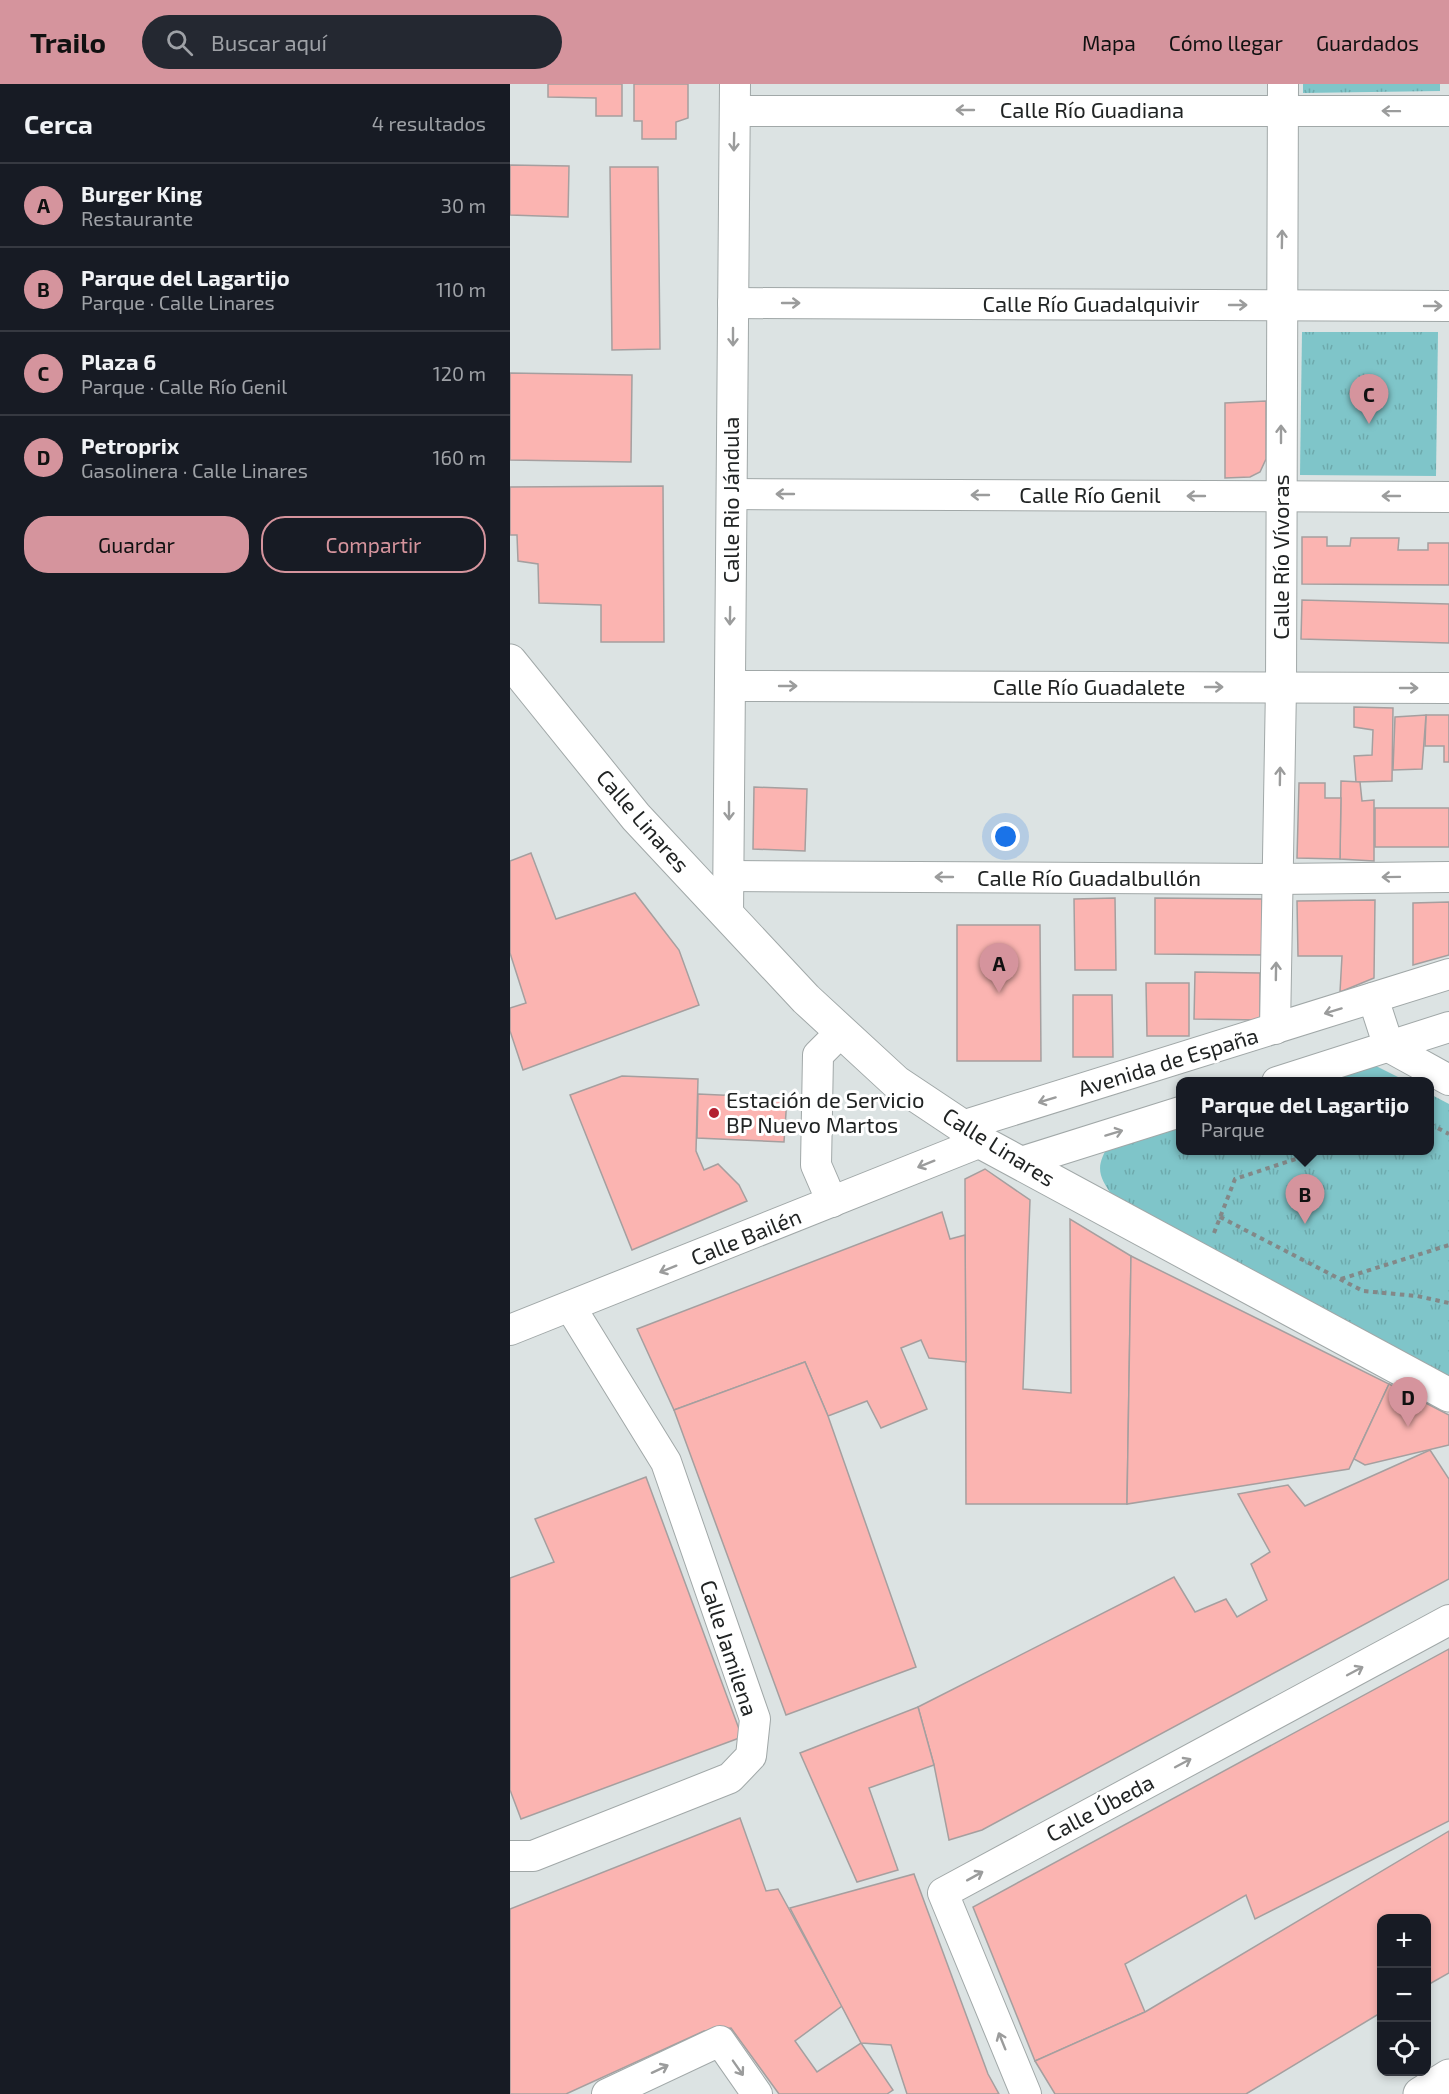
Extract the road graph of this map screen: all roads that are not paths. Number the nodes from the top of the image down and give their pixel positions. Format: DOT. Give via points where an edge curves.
graph roads {
  1 [pos="1283,97"];
  2 [pos="735,98"];
  3 [pos="1449,111"];
  4 [pos="733,303"];
  5 [pos="1281,305"];
  6 [pos="1449,306"];
  7 [pos="732,494"];
  8 [pos="1282,496"];
  9 [pos="1449,497"];
  10 [pos="510,661"];
  11 [pos="730,686"];
  12 [pos="1281,687"];
  13 [pos="1449,688"];
  14 [pos="729,876"];
  15 [pos="1449,876"];
  16 [pos="1278,879"];
  17 [pos="728,915"];
  18 [pos="1449,974"];
  19 [pos="1373,998"];
  20 [pos="1449,1027"];
  21 [pos="1275,1029"];
  22 [pos="841,1032"];
  23 [pos="1389,1047"];
  24 [pos="1293,1077"];
  25 [pos="1449,1080"];
  26 [pos="1176,1113"];
  27 [pos="972,1134"];
  28 [pos="1018,1162"];
  29 [pos="832,1202"];
  30 [pos="571,1308"];
  31 [pos="510,1330"];
  32 [pos="1449,1395"];
  33 [pos="1449,1620"];
  34 [pos="510,1856"];
  35 [pos="1449,2076"];
  36 [pos="607,2094"];
  37 [pos="757,2094"];
  38 [pos="1026,2094"];
  39 [pos="1420,2094"];
  1 -- 2 [label="street, Calle Río Guadiana, one-way"];
  3 -- 1 [label="street, Calle Río Guadiana, one-way"];
  5 -- 1 [label="street, Calle Río Vívoras, one-way"];
  2 -- 4 [label="street, Calle Rio Jándula, one-way"];
  4 -- 5 [label="street, Calle Río Guadalquivir, one-way"];
  4 -- 7 [label="street, Calle Rio Jándula, one-way"];
  5 -- 6 [label="street, Calle Río Guadalquivir, one-way"];
  8 -- 5 [label="street, Calle Río Vívoras, one-way"];
  8 -- 7 [label="street, Calle Río Genil, one-way"];
  7 -- 11 [label="street, Calle Rio Jándula, one-way"];
  9 -- 8 [label="street, Calle Río Genil, one-way"];
  8 -- 12 [label="street, Calle Río Vívoras"];
  10 -- 17 [label="main road, Calle Linares" via="636,817"];
  11 -- 12 [label="street, Calle Río Guadalete, one-way"];
  11 -- 14 [label="street, Calle Rio Jándula, one-way"];
  12 -- 13 [label="street, Calle Río Guadalete, one-way"];
  16 -- 12 [label="street, Calle Río Vívoras, one-way"];
  16 -- 14 [label="street, Calle Río Guadalbullón, one-way"];
  14 -- 17 [label="street, Calle Rio Jándula"];
  15 -- 16 [label="street, Calle Río Guadalbullón, one-way"];
  21 -- 16 [label="street, Calle Río Vívoras, one-way"];
  17 -- 22 [label="main road, Calle Linares"];
  18 -- 19 [label="street, Avenida de España"];
  19 -- 21 [label="street, Avenida de España, one-way"];
  19 -- 23 [label="street"];
  20 -- 23 [label="street"];
  21 -- 27 [label="street, Avenida de España, one-way"];
  22 -- 27 [label="main road, Calle Linares" via="896,1082"];
  22 -- 29 [label="street" via="818,1055 816,1165"];
  23 -- 24 [label="street"];
  23 -- 25 [label="street"];
  28 -- 26 [label="street, one-way"];
  27 -- 28 [label="main road, Calle Linares"];
  27 -- 29 [label="street, Calle Bailén, one-way"];
  28 -- 32 [label="main road, Calle Linares"];
  29 -- 30 [label="street, Calle Bailén, one-way"];
  30 -- 31 [label="street, Calle Bailén"];
  30 -- 34 [label="street, Calle Jamilena" via="666,1462 755,1719 752,1756 730,1778 533,1856"];
  38 -- 33 [label="street, Calle Úbeda, one-way" via="943,1893"];
  35 -- 39 [label="main road"];
  36 -- 37 [label="street, one-way" via="720,2041"];
}
